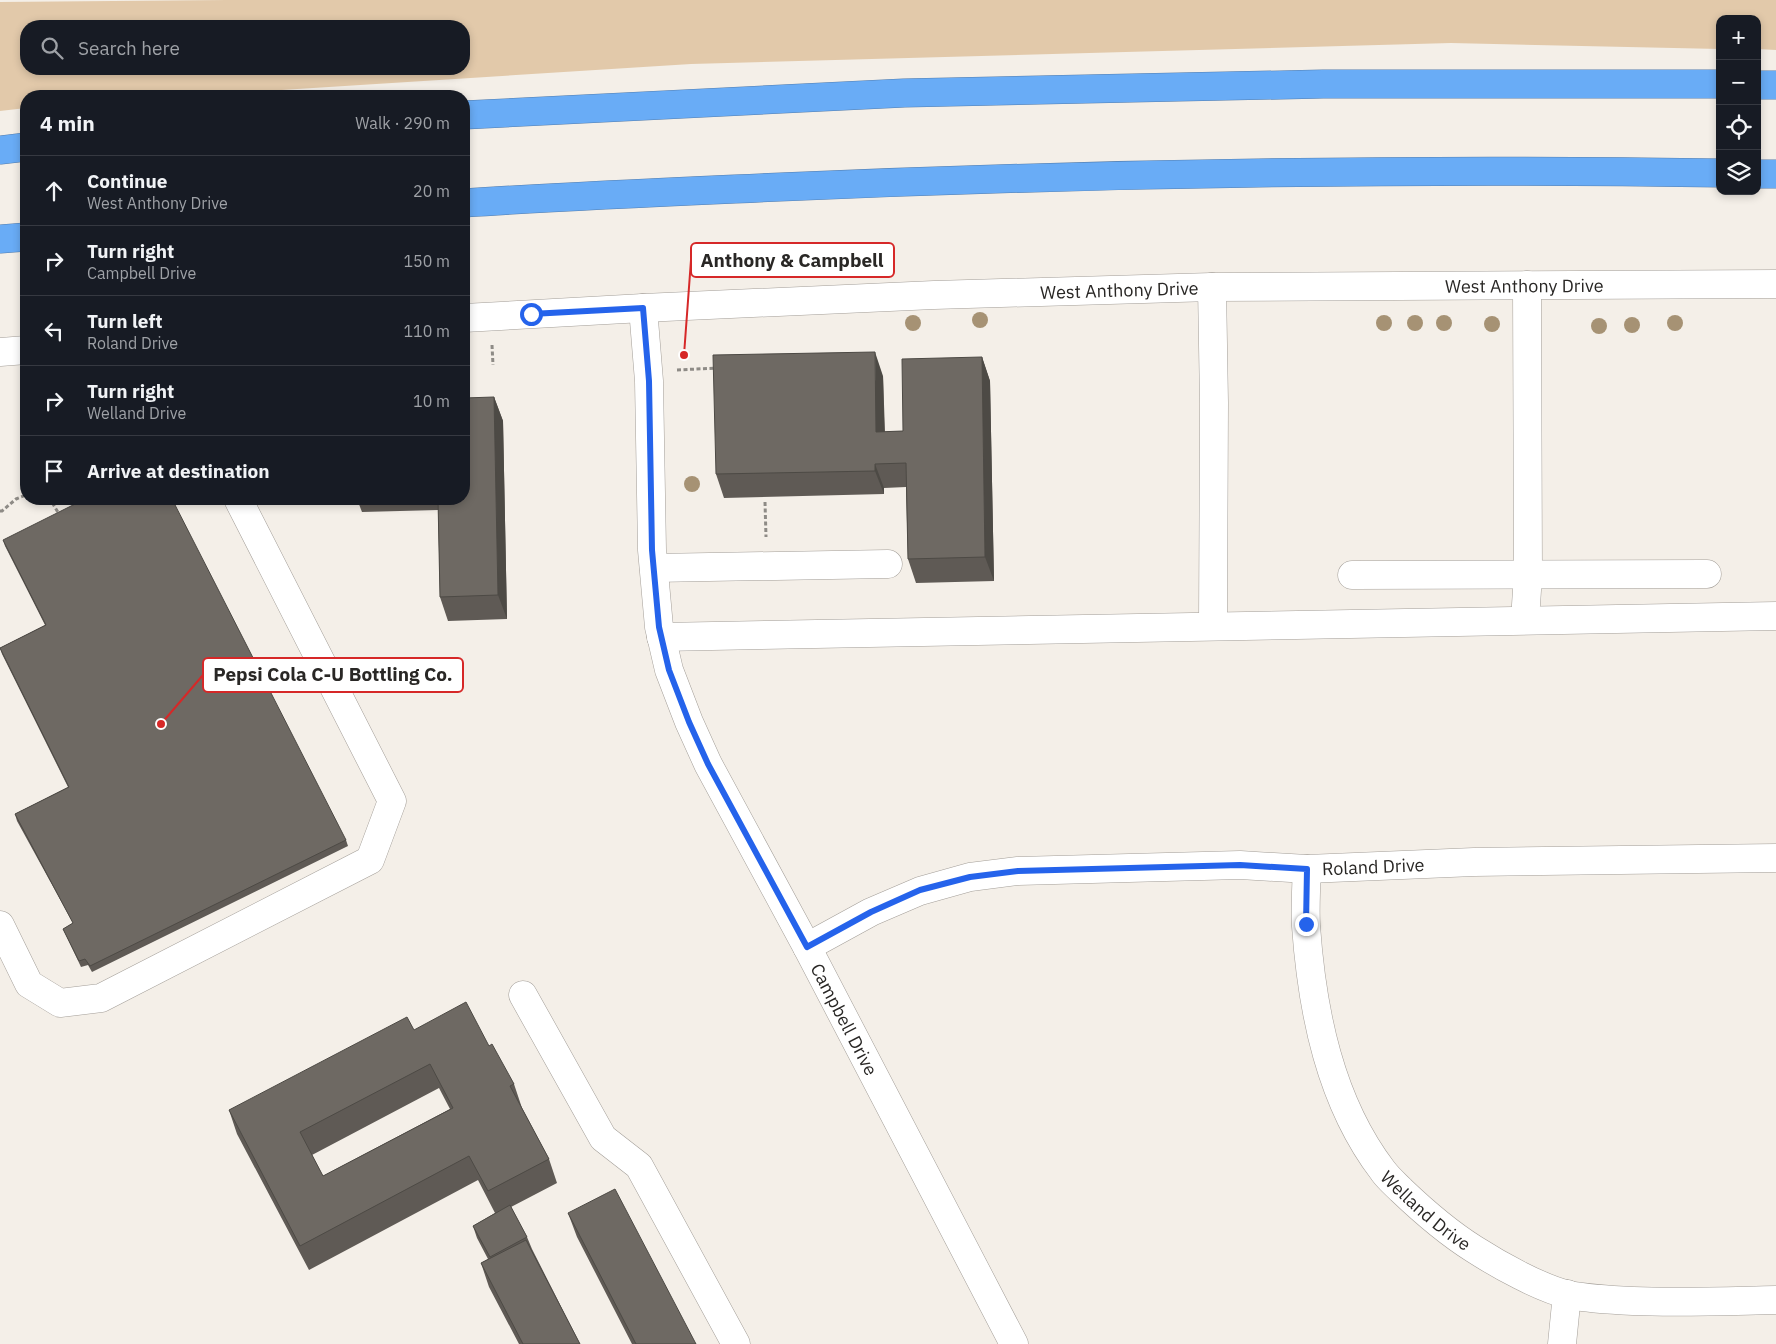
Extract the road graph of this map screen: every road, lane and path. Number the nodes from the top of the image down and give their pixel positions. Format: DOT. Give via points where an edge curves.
graph roads {
  1 [pos="1716,84"];
  2 [pos="1761,85"];
  3 [pos="1776,85"];
  4 [pos="470,115"];
  5 [pos="20,148"];
  6 [pos="0,150"];
  7 [pos="1716,173"];
  8 [pos="1761,174"];
  9 [pos="1776,174"];
  10 [pos="470,203"];
  11 [pos="20,237"];
  12 [pos="0,239"];
  13 [pos="1776,284"];
  14 [pos="1528,285"];
  15 [pos="1212,287"];
  16 [pos="643,308"];
  17 [pos="470,318"];
  18 [pos="20,350"];
  19 [pos="0,352"];
  20 [pos="726,367"];
  21 [pos="648,371"];
  22 [pos="20,497"];
  23 [pos="765,502"];
  24 [pos="54,505"];
  25 [pos="241,505"];
  26 [pos="0,511"];
  27 [pos="61,518"];
  28 [pos="888,564"];
  29 [pos="768,566"];
  30 [pos="654,568"];
  31 [pos="1707,574"];
  32 [pos="1352,575"];
  33 [pos="1528,575"];
  34 [pos="1776,616"];
  35 [pos="1525,620"];
  36 [pos="1213,626"];
  37 [pos="661,637"];
  38 [pos="1776,858"];
  39 [pos="1307,869"];
  40 [pos="0,925"];
  41 [pos="807,947"];
  42 [pos="523,995"];
  43 [pos="1566,1294"];
  44 [pos="1776,1300"];
  45 [pos="736,1344"];
  46 [pos="1014,1344"];
  47 [pos="1562,1344"];
  1 -- 4 [label="highway" via="1323,84 904,93"];
  2 -- 3 [label="highway"];
  5 -- 6 [label="highway"];
  7 -- 10 [label="highway" via="1224,173 900,181"];
  8 -- 9 [label="highway"];
  11 -- 12 [label="highway"];
  13 -- 14 [label="street, West Anthony Drive"];
  14 -- 15 [label="street, West Anthony Drive"];
  14 -- 33 [label="street"];
  15 -- 16 [label="street, West Anthony Drive"];
  15 -- 36 [label="street"];
  16 -- 17 [label="street, West Anthony Drive"];
  16 -- 21 [label="street, Campbell Drive"];
  18 -- 19 [label="street"];
  20 -- 21 [label="path"];
  21 -- 30 [label="street, Campbell Drive"];
  22 -- 26 [label="path"];
  23 -- 29 [label="path"];
  24 -- 27 [label="path"];
  25 -- 40 [label="street" via="392,801 370,860 101,998 60,1003 29,984"];
  28 -- 29 [label="street"];
  29 -- 30 [label="street"];
  30 -- 37 [label="street, Campbell Drive"];
  31 -- 33 [label="street"];
  32 -- 33 [label="street"];
  33 -- 35 [label="street"];
  34 -- 35 [label="street"];
  35 -- 36 [label="street"];
  36 -- 37 [label="street"];
  37 -- 41 [label="street, Campbell Drive" via="669,670 708,764"];
  38 -- 39 [label="street, Roland Drive" via="1474,862"];
  39 -- 41 [label="street, Roland Drive" via="1240,865 1018,871 970,877 920,890"];
  39 -- 43 [label="street, Welland Drive" via="1306,924 1311,978 1325,1048 1343,1101 1362,1140 1384,1172 1454,1236 1497,1264"];
  41 -- 46 [label="street, Campbell Drive"];
  42 -- 45 [label="street" via="603,1138 639,1166"];
  43 -- 44 [label="street, Welland Drive" via="1590,1299 1662,1302"];
  43 -- 47 [label="street"];
}
